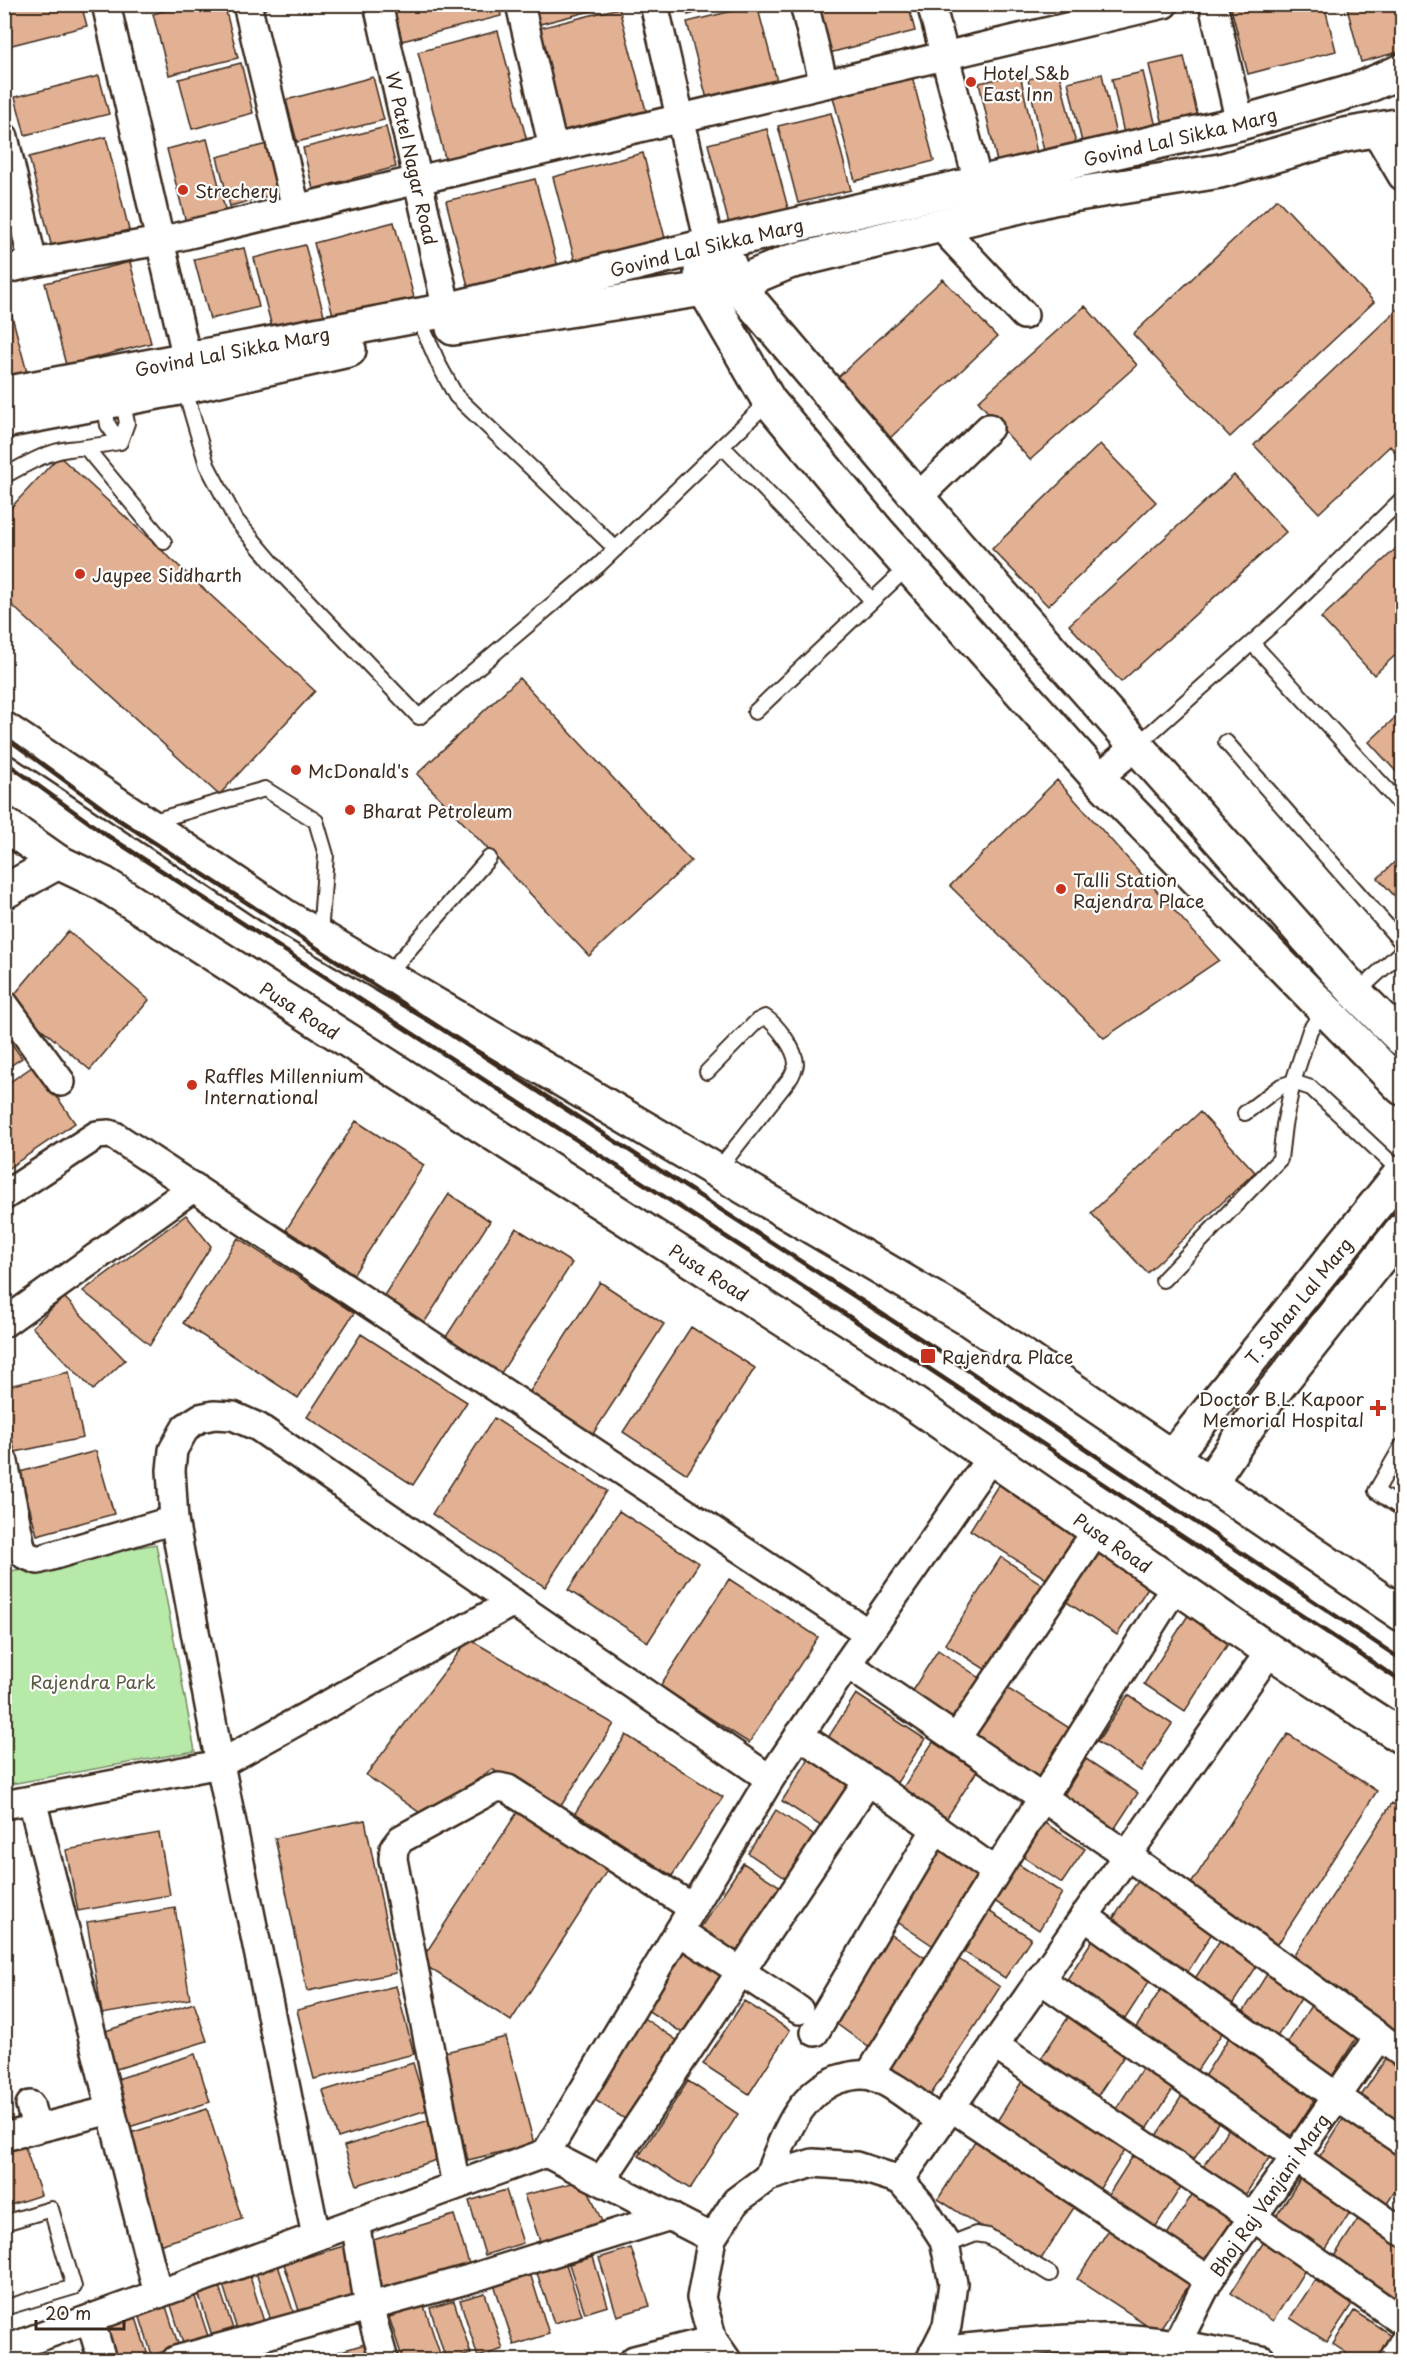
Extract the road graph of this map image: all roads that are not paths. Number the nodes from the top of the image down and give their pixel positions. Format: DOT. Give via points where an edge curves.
graph roads {
  1 [pos="106,4"];
  2 [pos="247,4"];
  3 [pos="378,4"];
  4 [pos="520,4"];
  5 [pos="654,4"];
  6 [pos="804,4"];
  7 [pos="931,4"];
  8 [pos="1164,4"];
  9 [pos="1213,4"];
  10 [pos="1079,14"];
  11 [pos="944,55"];
  12 [pos="1402,71"];
  13 [pos="824,84"];
  14 [pos="680,119"];
  15 [pos="1240,123"];
  16 [pos="1389,127"];
  17 [pos="4,137"];
  18 [pos="553,148"];
  19 [pos="1402,176"];
  20 [pos="418,179"];
  21 [pos="978,182"];
  22 [pos="296,208"];
  23 [pos="940,226"];
  24 [pos="708,240"];
  25 [pos="160,241"];
  26 [pos="33,263"];
  27 [pos="4,270"];
  28 [pos="721,287"];
  29 [pos="447,309"];
  30 [pos="1024,315"];
  31 [pos="425,333"];
  32 [pos="186,373"];
  33 [pos="114,391"];
  34 [pos="4,394"];
  35 [pos="769,401"];
  36 [pos="4,421"];
  37 [pos="988,428"];
  38 [pos="722,446"];
  39 [pos="87,448"];
  40 [pos="4,476"];
  41 [pos="918,497"];
  42 [pos="1402,500"];
  43 [pos="164,542"];
  44 [pos="615,549"];
  45 [pos="909,566"];
  46 [pos="872,600"];
  47 [pos="1251,643"];
  48 [pos="755,712"];
  49 [pos="4,729"];
  50 [pos="1226,742"];
  51 [pos="1136,746"];
  52 [pos="1098,778"];
  53 [pos="1402,806"];
  54 [pos="145,823"];
  55 [pos="4,824"];
  56 [pos="489,858"];
  57 [pos="58,861"];
  58 [pos="4,892"];
  59 [pos="320,937"];
  60 [pos="1402,943"];
  61 [pos="1402,951"];
  62 [pos="386,976"];
  63 [pos="1356,993"];
  64 [pos="4,1004"];
  65 [pos="1324,1009"];
  66 [pos="1402,1039"];
  67 [pos="707,1072"];
  68 [pos="61,1082"];
  69 [pos="1293,1082"];
  70 [pos="1402,1088"];
  71 [pos="1245,1113"];
  72 [pos="717,1171"];
  73 [pos="1402,1173"];
  74 [pos="194,1187"];
  75 [pos="4,1196"];
  76 [pos="1402,1230"];
  77 [pos="1163,1280"];
  78 [pos="4,1323"];
  79 [pos="1402,1446"];
  80 [pos="991,1457"];
  81 [pos="1171,1458"];
  82 [pos="4,1462"];
  83 [pos="1209,1484"];
  84 [pos="1402,1509"];
  85 [pos="174,1520"];
  86 [pos="1097,1530"];
  87 [pos="1176,1585"];
  88 [pos="513,1602"];
  89 [pos="1402,1614"];
  90 [pos="868,1633"];
  91 [pos="1270,1651"];
  92 [pos="846,1664"];
  93 [pos="799,1735"];
  94 [pos="1402,1737"];
  95 [pos="956,1739"];
  96 [pos="220,1764"];
  97 [pos="770,1779"];
  98 [pos="868,1781"];
  99 [pos="1042,1798"];
  100 [pos="32,1800"];
  101 [pos="4,1805"];
  102 [pos="936,1829"];
  103 [pos="1128,1856"];
  104 [pos="996,1872"];
  105 [pos="693,1908"];
  106 [pos="1084,1916"];
  107 [pos="679,1930"];
  108 [pos="740,1971"];
  109 [pos="1040,1979"];
  110 [pos="799,2010"];
  111 [pos="815,2032"];
  112 [pos="1379,2037"];
  113 [pos="994,2045"];
  114 [pos="1402,2053"];
  115 [pos="869,2075"];
  116 [pos="1337,2097"];
  117 [pos="111,2110"];
  118 [pos="946,2114"];
  119 [pos="4,2137"];
  120 [pos="1402,2141"];
  121 [pos="546,2153"];
  122 [pos="1296,2158"];
  123 [pos="768,2177"];
  124 [pos="900,2180"];
  125 [pos="601,2181"];
  126 [pos="456,2185"];
  127 [pos="670,2216"];
  128 [pos="1254,2218"];
  129 [pos="355,2222"];
  130 [pos="4,2223"];
  131 [pos="1402,2232"];
  132 [pos="316,2236"];
  133 [pos="712,2238"];
  134 [pos="945,2246"];
  135 [pos="1050,2274"];
  136 [pos="1209,2280"];
  137 [pos="158,2294"];
  138 [pos="369,2307"];
  139 [pos="4,2308"];
  140 [pos="90,2319"];
  141 [pos="1402,2321"];
  142 [pos="1402,2344"];
  143 [pos="4,2350"];
  144 [pos="720,2350"];
  145 [pos="1178,2352"];
  146 [pos="932,2356"];
  147 [pos="102,2361"];
  148 [pos="176,2361"];
  149 [pos="384,2361"];
  150 [pos="634,2361"];
  151 [pos="1262,2361"];
  152 [pos="1393,2361"];
  1 -- 25 [label="street"];
  2 -- 22 [label="street"];
  3 -- 20 [label="street, W Patel Nagar Road"];
  4 -- 18 [label="street"];
  5 -- 14 [label="street"];
  6 -- 13 [label="street"];
  7 -- 11 [label="street"];
  8 -- 10 [label="street"];
  9 -- 15 [label="street"];
  10 -- 11 [label="street"];
  11 -- 13 [label="street"];
  11 -- 21 [label="street"];
  12 -- 15 [label="street, Govind Lal Sikka Marg" via="1362,88"];
  13 -- 14 [label="street"];
  14 -- 18 [label="street"];
  14 -- 24 [label="street"];
  15 -- 21 [label="street, Govind Lal Sikka Marg"];
  16 -- 19 [label="street"];
  16 -- 23 [label="street, Govind Lal Sikka Marg" via="1345,135 1220,171 1053,198"];
  17 -- 26 [label="street"];
  18 -- 20 [label="street"];
  20 -- 22 [label="street"];
  20 -- 29 [label="street, W Patel Nagar Road"];
  21 -- 24 [label="street, Govind Lal Sikka Marg"];
  22 -- 25 [label="street"];
  23 -- 28 [label="street, Govind Lal Sikka Marg" via="789,262"];
  23 -- 30 [label="street"];
  24 -- 28 [label="street"];
  24 -- 29 [label="street, Govind Lal Sikka Marg"];
  25 -- 26 [label="street"];
  25 -- 32 [label="street"];
  26 -- 27 [label="street"];
  28 -- 31 [label="street, Govind Lal Sikka Marg"];
  28 -- 35 [label="street"];
  28 -- 41 [label="street"];
  29 -- 32 [label="street, Govind Lal Sikka Marg"];
  31 -- 32 [label="street, Govind Lal Sikka Marg"];
  31 -- 44 [label="lane" via="456,396"];
  32 -- 33 [label="street, Govind Lal Sikka Marg"];
  32 -- 44 [label="lane" via="207,465 236,520 281,573 419,717"];
  33 -- 34 [label="street, Govind Lal Sikka Marg"];
  33 -- 36 [label="street, Govind Lal Sikka Marg"];
  33 -- 39 [label="lane" via="127,423 120,442"];
  35 -- 38 [label="lane"];
  35 -- 45 [label="street"];
  37 -- 41 [label="street"];
  38 -- 44 [label="lane"];
  38 -- 46 [label="lane"];
  39 -- 40 [label="lane" via="68,449 34,460"];
  39 -- 43 [label="lane"];
  41 -- 51 [label="street"];
  42 -- 47 [label="lane"];
  45 -- 46 [label="lane"];
  45 -- 52 [label="street"];
  46 -- 48 [label="lane"];
  47 -- 51 [label="lane"];
  47 -- 53 [label="lane"];
  49 -- 54 [label="street"];
  50 -- 60 [label="lane"];
  51 -- 52 [label="street"];
  51 -- 63 [label="street"];
  52 -- 65 [label="street"];
  54 -- 59 [label="street"];
  54 -- 59 [label="lane" via="265,789 316,821 326,855"];
  55 -- 57 [label="street, Pusa Road"];
  56 -- 62 [label="lane"];
  57 -- 58 [label="street"];
  57 -- 80 [label="street, Pusa Road" via="104,884 897,1392"];
  59 -- 62 [label="street"];
  61 -- 63 [label="lane"];
  62 -- 72 [label="street"];
  63 -- 66 [label="street"];
  64 -- 68 [label="street"];
  65 -- 69 [label="lane" via="1310,1030"];
  65 -- 70 [label="street"];
  67 -- 72 [label="lane" via="765,1017 776,1023 796,1064 791,1077"];
  69 -- 71 [label="lane" via="1281,1086"];
  69 -- 73 [label="lane" via="1311,1088"];
  69 -- 77 [label="lane" via="1280,1159"];
  72 -- 81 [label="street" via="970,1320"];
  73 -- 81 [label="street, T. Sohan Lal Marg"];
  74 -- 75 [label="street" via="115,1136 103,1133"];
  74 -- 78 [label="street"];
  74 -- 90 [label="street"];
  76 -- 83 [label="street, T. Sohan Lal Marg" via="1259,1410"];
  79 -- 84 [label="lane" via="1376,1491"];
  80 -- 86 [label="street, Pusa Road"];
  80 -- 90 [label="street"];
  81 -- 83 [label="street"];
  82 -- 85 [label="street" via="21,1547 31,1558 38,1560"];
  83 -- 89 [label="street"];
  85 -- 88 [label="street" via="173,1450 186,1427 207,1417 233,1416 258,1427"];
  85 -- 96 [label="street"];
  86 -- 87 [label="street, Pusa Road"];
  86 -- 95 [label="street"];
  87 -- 91 [label="street, Pusa Road"];
  87 -- 99 [label="street"];
  88 -- 96 [label="street"];
  88 -- 97 [label="street"];
  90 -- 92 [label="street"];
  91 -- 94 [label="street, Pusa Road"];
  91 -- 103 [label="street"];
  92 -- 93 [label="street"];
  92 -- 95 [label="street"];
  93 -- 97 [label="street"];
  93 -- 98 [label="street"];
  95 -- 99 [label="street"];
  96 -- 100 [label="street"];
  96 -- 132 [label="street"];
  97 -- 105 [label="street"];
  98 -- 102 [label="street"];
  98 -- 108 [label="street"];
  99 -- 103 [label="street"];
  99 -- 104 [label="street"];
  100 -- 101 [label="street"];
  100 -- 117 [label="street"];
  102 -- 104 [label="street"];
  102 -- 111 [label="street"];
  103 -- 106 [label="street"];
  103 -- 112 [label="street"];
  104 -- 115 [label="street"];
  105 -- 107 [label="street"];
  105 -- 126 [label="street" via="499,1787 401,1839 393,1848"];
  106 -- 109 [label="street"];
  106 -- 116 [label="street"];
  107 -- 108 [label="street"];
  107 -- 121 [label="street"];
  108 -- 110 [label="street"];
  108 -- 125 [label="street"];
  109 -- 113 [label="street"];
  109 -- 122 [label="street"];
  112 -- 114 [label="street"];
  112 -- 116 [label="street, Bhoj Raj Vanjani Marg"];
  113 -- 118 [label="street"];
  113 -- 128 [label="street"];
  115 -- 118 [label="street"];
  115 -- 123 [label="street" via="850,2075 834,2081 803,2104 790,2124"];
  116 -- 120 [label="street"];
  116 -- 122 [label="street, Bhoj Raj Vanjani Marg"];
  117 -- 119 [label="street" via="33,2117"];
  117 -- 137 [label="street"];
  118 -- 124 [label="street"];
  118 -- 136 [label="street"];
  121 -- 125 [label="street"];
  121 -- 126 [label="street"];
  122 -- 128 [label="street, Bhoj Raj Vanjani Marg"];
  122 -- 131 [label="street"];
  123 -- 124 [label="street" via="813,2163 856,2166"];
  123 -- 133 [label="street" via="736,2201"];
  124 -- 134 [label="street" via="920,2203"];
  125 -- 127 [label="street"];
  126 -- 129 [label="street"];
  127 -- 133 [label="street"];
  127 -- 138 [label="street"];
  128 -- 136 [label="street, Bhoj Raj Vanjani Marg"];
  128 -- 141 [label="street"];
  129 -- 132 [label="street"];
  129 -- 138 [label="street"];
  130 -- 139 [label="lane" via="51,2209 74,2287"];
  132 -- 137 [label="street"];
  133 -- 144 [label="street" via="702,2298"];
  134 -- 135 [label="lane" via="976,2234 988,2236"];
  134 -- 146 [label="street" via="953,2283 947,2326"];
  136 -- 145 [label="street, Bhoj Raj Vanjani Marg"];
  137 -- 140 [label="street"];
  138 -- 148 [label="street"];
  138 -- 149 [label="street"];
  140 -- 143 [label="street"];
  140 -- 147 [label="street"];
  142 -- 152 [label="street"];
  144 -- 150 [label="street"];
  145 -- 146 [label="street" via="1113,2338 1049,2340"];
  145 -- 151 [label="street"];
}
